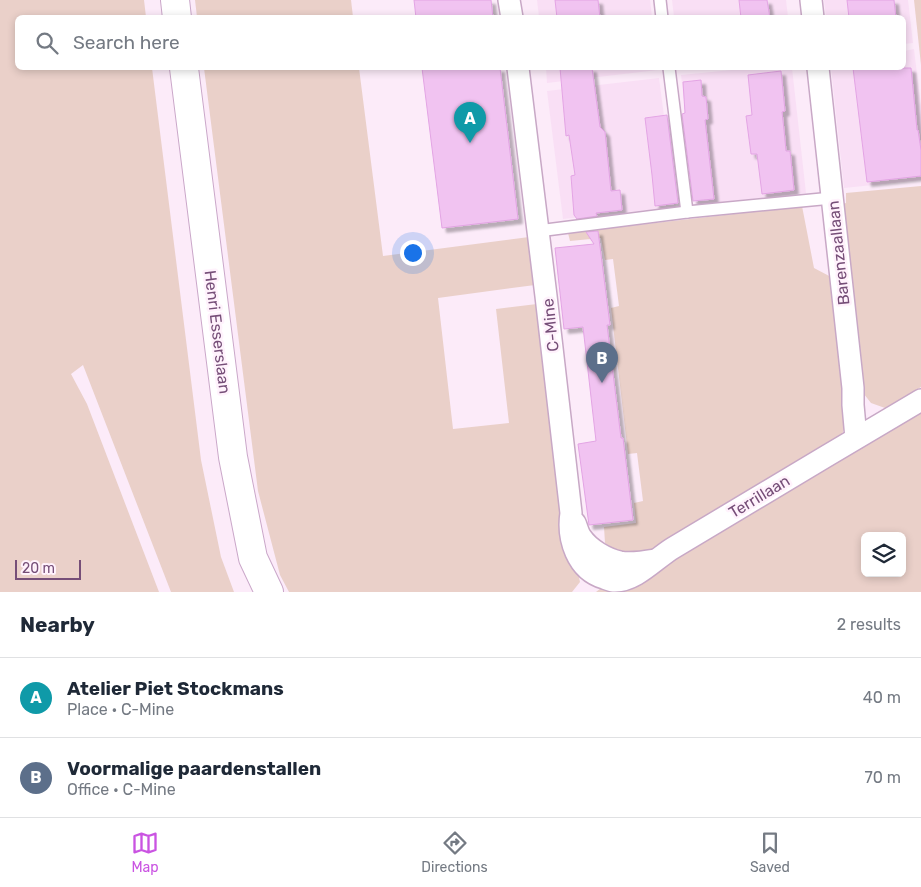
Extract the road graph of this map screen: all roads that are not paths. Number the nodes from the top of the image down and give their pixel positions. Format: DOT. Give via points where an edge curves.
graph roads {
  1 [pos="175,0"];
  2 [pos="509,0"];
  3 [pos="660,0"];
  4 [pos="811,0"];
  5 [pos="177,15"];
  6 [pos="512,15"];
  7 [pos="662,15"];
  8 [pos="813,15"];
  9 [pos="184,70"];
  10 [pos="518,70"];
  11 [pos="669,70"];
  12 [pos="818,70"];
  13 [pos="832,198"];
  14 [pos="687,212"];
  15 [pos="538,231"];
  16 [pos="853,388"];
  17 [pos="921,400"];
  18 [pos="878,425"];
  19 [pos="856,438"];
  20 [pos="571,513"];
  21 [pos="655,560"];
  22 [pos="595,575"];
  23 [pos="269,592"];
  1 -- 5 [label="street"];
  2 -- 6 [label="street"];
  3 -- 7 [label="lane"];
  4 -- 8 [label="street"];
  9 -- 23 [label="street, Henri Esserslaan" via="233,457 254,558"];
  10 -- 15 [label="street, C-Mine"];
  11 -- 14 [label="lane"];
  12 -- 13 [label="street, Barenzaallaan"];
  13 -- 14 [label="lane"];
  13 -- 16 [label="street, Barenzaallaan"];
  14 -- 15 [label="lane"];
  15 -- 20 [label="street, C-Mine"];
  16 -- 18 [label="street"];
  16 -- 19 [label="street, Barenzaallaan"];
  17 -- 18 [label="street, Terrillaan"];
  18 -- 19 [label="street, Terrillaan"];
  19 -- 21 [label="street, Terrillaan"];
  20 -- 21 [label="street" via="581,537 591,549 618,562"];
  20 -- 22 [label="street, C-Mine" via="569,525 574,549 581,563"];
  21 -- 22 [label="street, Terrillaan" via="635,576 614,581"];
}
